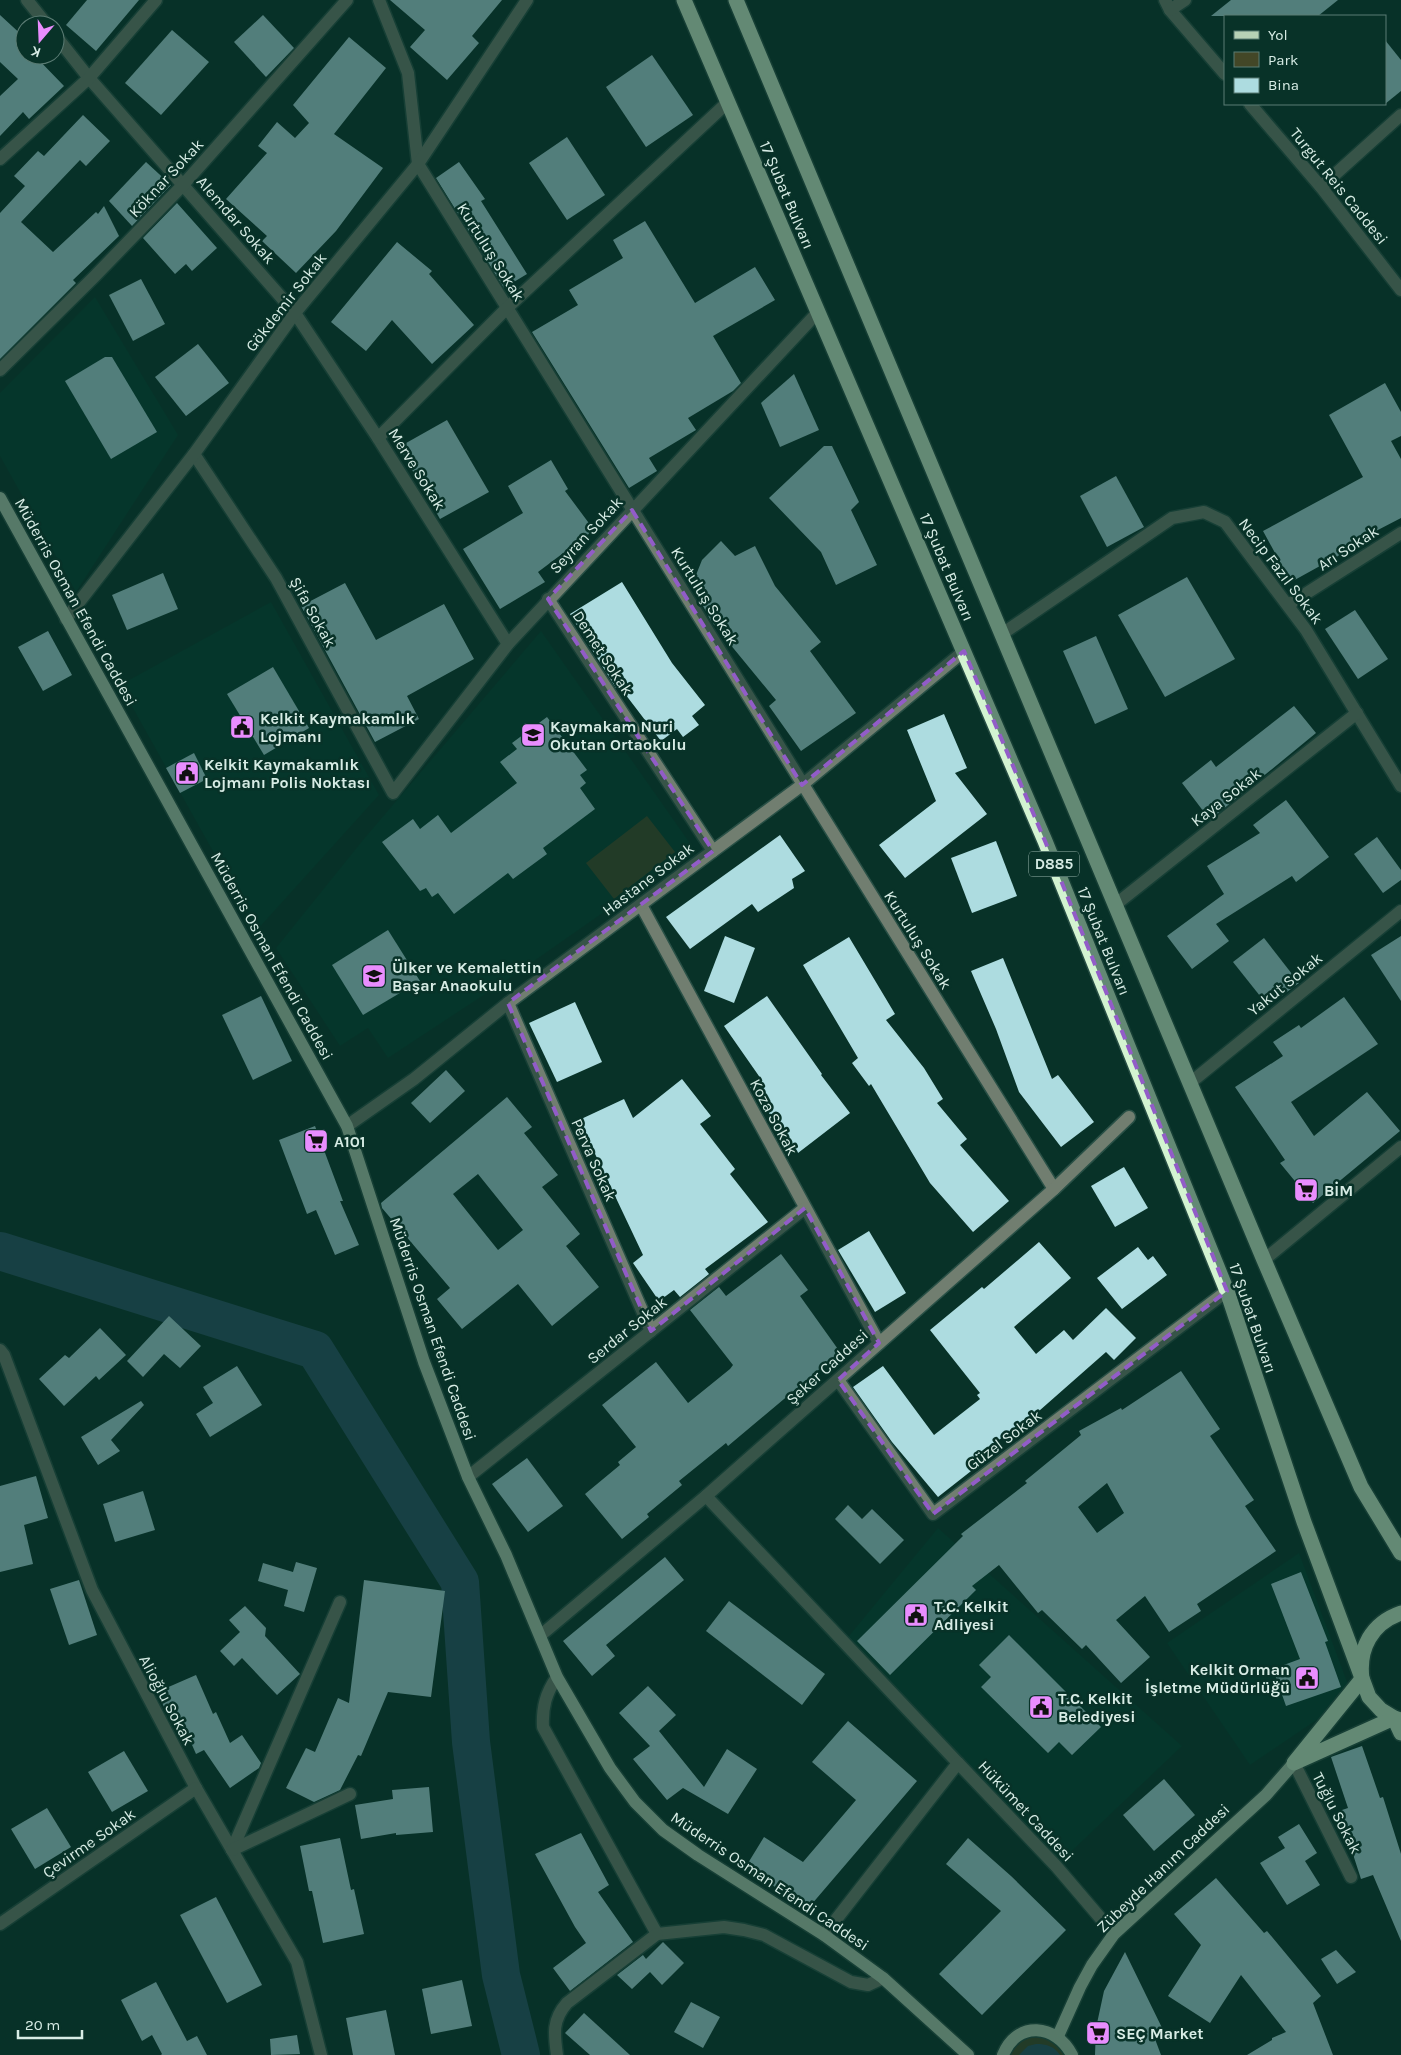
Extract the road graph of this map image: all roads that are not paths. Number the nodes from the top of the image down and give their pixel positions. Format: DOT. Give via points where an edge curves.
graph roads {
  1 [pos="27,0"];
  2 [pos="156,0"];
  3 [pos="347,0"];
  4 [pos="379,0"];
  5 [pos="527,0"];
  6 [pos="684,0"];
  7 [pos="736,0"];
  8 [pos="1185,0"];
  9 [pos="1168,5"];
  10 [pos="39,15"];
  11 [pos="65,48"];
  12 [pos="1224,73"];
  13 [pos="89,78"];
  14 [pos="728,102"];
  15 [pos="1251,105"];
  16 [pos="1401,115"];
  17 [pos="0,159"];
  18 [pos="418,164"];
  19 [pos="183,185"];
  20 [pos="1321,187"];
  21 [pos="1401,290"];
  22 [pos="507,308"];
  23 [pos="295,312"];
  24 [pos="818,312"];
  25 [pos="0,370"];
  26 [pos="378,438"];
  27 [pos="194,454"];
  28 [pos="0,498"];
  29 [pos="632,510"];
  30 [pos="1401,533"];
  31 [pos="548,598"];
  32 [pos="1288,606"];
  33 [pos="66,619"];
  34 [pos="1002,634"];
  35 [pos="508,644"];
  36 [pos="964,651"];
  37 [pos="1357,714"];
  38 [pos="802,785"];
  39 [pos="1401,786"];
  40 [pos="393,792"];
  41 [pos="713,852"];
  42 [pos="641,905"];
  43 [pos="1115,905"];
  44 [pos="1401,911"];
  45 [pos="508,1003"];
  46 [pos="1190,1084"];
  47 [pos="1129,1117"];
  48 [pos="347,1126"];
  49 [pos="1401,1147"];
  50 [pos="1054,1189"];
  51 [pos="805,1208"];
  52 [pos="1264,1260"];
  53 [pos="1227,1291"];
  54 [pos="651,1331"];
  55 [pos="879,1344"];
  56 [pos="0,1350"];
  57 [pos="838,1380"];
  58 [pos="468,1477"];
  59 [pos="706,1496"];
  60 [pos="1401,1552"];
  61 [pos="340,1602"];
  62 [pos="1401,1613"];
  63 [pos="541,1635"];
  64 [pos="557,1677"];
  65 [pos="1362,1679"];
  66 [pos="1398,1719"];
  67 [pos="1401,1733"];
  68 [pos="958,1763"];
  69 [pos="1294,1763"];
  70 [pos="196,1788"];
  71 [pos="350,1794"];
  72 [pos="232,1850"];
  73 [pos="1351,1877"];
  74 [pos="0,1924"];
  75 [pos="657,1934"];
  76 [pos="1114,1934"];
  77 [pos="824,1935"];
  78 [pos="883,1978"];
  79 [pos="1058,2036"];
  80 [pos="321,2055"];
  81 [pos="557,2055"];
  82 [pos="968,2055"];
  83 [pos="1003,2055"];
  84 [pos="1072,2055"];
  1 -- 10 [label="street"];
  2 -- 13 [label="street"];
  3 -- 19 [label="street, Köknar Sokak"];
  4 -- 18 [label="street, Kurtuluş Sokak" via="408,73"];
  5 -- 18 [label="street, Gökdemir Sokak"];
  6 -- 14 [label="highway, 17 Şubat Bulvarı / D885"];
  7 -- 34 [label="highway, 17 Şubat Bulvarı / D885"];
  8 -- 9 [label="street"];
  9 -- 12 [label="street"];
  11 -- 13 [label="street, Alemdar Sokak"];
  13 -- 17 [label="street"];
  13 -- 19 [label="street, Alemdar Sokak"];
  14 -- 22 [label="street"];
  14 -- 24 [label="highway, 17 Şubat Bulvarı / D885"];
  15 -- 20 [label="street, Turgut Reis Caddesi"];
  16 -- 20 [label="street"];
  18 -- 22 [label="street, Kurtuluş Sokak"];
  18 -- 23 [label="street, Gökdemir Sokak"];
  19 -- 23 [label="street, Alemdar Sokak"];
  19 -- 25 [label="street, Köknar Sokak"];
  20 -- 21 [label="street, Turgut Reis Caddesi"];
  22 -- 26 [label="street"];
  22 -- 29 [label="street, Kurtuluş Sokak"];
  23 -- 26 [label="street, Merve Sokak"];
  23 -- 27 [label="street, Gökdemir Sokak"];
  24 -- 29 [label="street, Seyran Sokak"];
  24 -- 36 [label="highway, 17 Şubat Bulvarı / D885"];
  26 -- 35 [label="street, Merve Sokak"];
  27 -- 33 [label="street, Gökdemir Sokak"];
  27 -- 40 [label="street, Şifa Sokak" via="276,578"];
  28 -- 33 [label="main road, Müderris Osman Efendi Caddesi"];
  29 -- 31 [label="street, Seyran Sokak"];
  29 -- 38 [label="street, Kurtuluş Sokak"];
  30 -- 32 [label="street, Arı Sokak"];
  31 -- 35 [label="street, Seyran Sokak"];
  31 -- 41 [label="street, Demet Sokak"];
  32 -- 34 [label="street, Necip Fazıl Sokak" via="1225,522 1204,512 1172,518"];
  32 -- 37 [label="street, Necip Fazıl Sokak"];
  33 -- 48 [label="main road, Müderris Osman Efendi Caddesi"];
  34 -- 43 [label="highway, 17 Şubat Bulvarı / D885"];
  35 -- 40 [label="street, Seyran Sokak"];
  36 -- 38 [label="street, Hastane Sokak"];
  36 -- 53 [label="highway, 17 Şubat Bulvarı / D885" via="1045,841"];
  37 -- 39 [label="street, Necip Fazıl Sokak"];
  37 -- 43 [label="street, Kaya Sokak"];
  38 -- 41 [label="street, Hastane Sokak"];
  38 -- 50 [label="street, Kurtuluş Sokak"];
  41 -- 42 [label="street, Hastane Sokak"];
  42 -- 45 [label="street, Hastane Sokak"];
  42 -- 51 [label="street, Koza Sokak"];
  43 -- 46 [label="highway, 17 Şubat Bulvarı / D885"];
  44 -- 46 [label="street, Yakut Sokak"];
  45 -- 48 [label="street, Hastane Sokak" via="414,1079"];
  45 -- 54 [label="street, Perva Sokak"];
  46 -- 52 [label="highway, 17 Şubat Bulvarı / D885"];
  47 -- 50 [label="street, Şeker Caddesi"];
  48 -- 58 [label="main road, Müderris Osman Efendi Caddesi" via="424,1362"];
  49 -- 52 [label="street"];
  50 -- 55 [label="street, Şeker Caddesi"];
  51 -- 54 [label="street, Serdar Sokak"];
  51 -- 55 [label="street, Koza Sokak"];
  52 -- 60 [label="highway, 17 Şubat Bulvarı / D885" via="1361,1487"];
  53 -- 57 [label="street, Güzel Sokak" via="933,1514"];
  53 -- 65 [label="highway, 17 Şubat Bulvarı / D885" via="1304,1522"];
  54 -- 58 [label="street, Serdar Sokak"];
  55 -- 57 [label="street, Şeker Caddesi"];
  56 -- 70 [label="street, Alioğlu Sokak" via="92,1590"];
  57 -- 59 [label="street, Şeker Caddesi"];
  58 -- 63 [label="main road, Müderris Osman Efendi Caddesi"];
  59 -- 63 [label="street, Şeker Caddesi"];
  59 -- 68 [label="street"];
  61 -- 72 [label="street"];
  62 -- 65 [label="highway" via="1376,1627 1366,1642 1361,1659"];
  63 -- 64 [label="main road, Müderris Osman Efendi Caddesi"];
  64 -- 75 [label="street" via="544,1700 543,1727"];
  64 -- 77 [label="main road, Müderris Osman Efendi Caddesi" via="610,1768 635,1802 663,1830"];
  65 -- 66 [label="highway, 17 Şubat Bulvarı / D885" via="1369,1696 1381,1710"];
  65 -- 69 [label="highway, Zübeyde Hanım Caddesi"];
  66 -- 67 [label="highway, 17 Şubat Bulvarı / D885"];
  66 -- 69 [label="highway, Zübeyde Hanım Caddesi"];
  68 -- 76 [label="street, Hükümet Caddesi" via="1056,1866"];
  68 -- 77 [label="street, Hükümet Caddesi"];
  69 -- 73 [label="street, Tuğlu Sokak"];
  69 -- 76 [label="main road, Zübeyde Hanım Caddesi" via="1266,1795"];
  70 -- 72 [label="street, Alioğlu Sokak"];
  70 -- 74 [label="street, Çevirme Sokak"];
  71 -- 72 [label="street"];
  72 -- 80 [label="street, Alioğlu Sokak" via="297,1962"];
  75 -- 78 [label="street" via="724,1927 744,1930 764,1935 851,1982 868,1985"];
  75 -- 81 [label="street" via="567,2003 558,2014 554,2036"];
  76 -- 79 [label="main road, Zübeyde Hanım Caddesi" via="1080,1986"];
  77 -- 78 [label="main road, Müderris Osman Efendi Caddesi"];
  78 -- 82 [label="main road, Müderris Osman Efendi Caddesi"];
  79 -- 83 [label="main road" via="1047,2031 1024,2033 1014,2039"];
  79 -- 84 [label="main road"];
}
